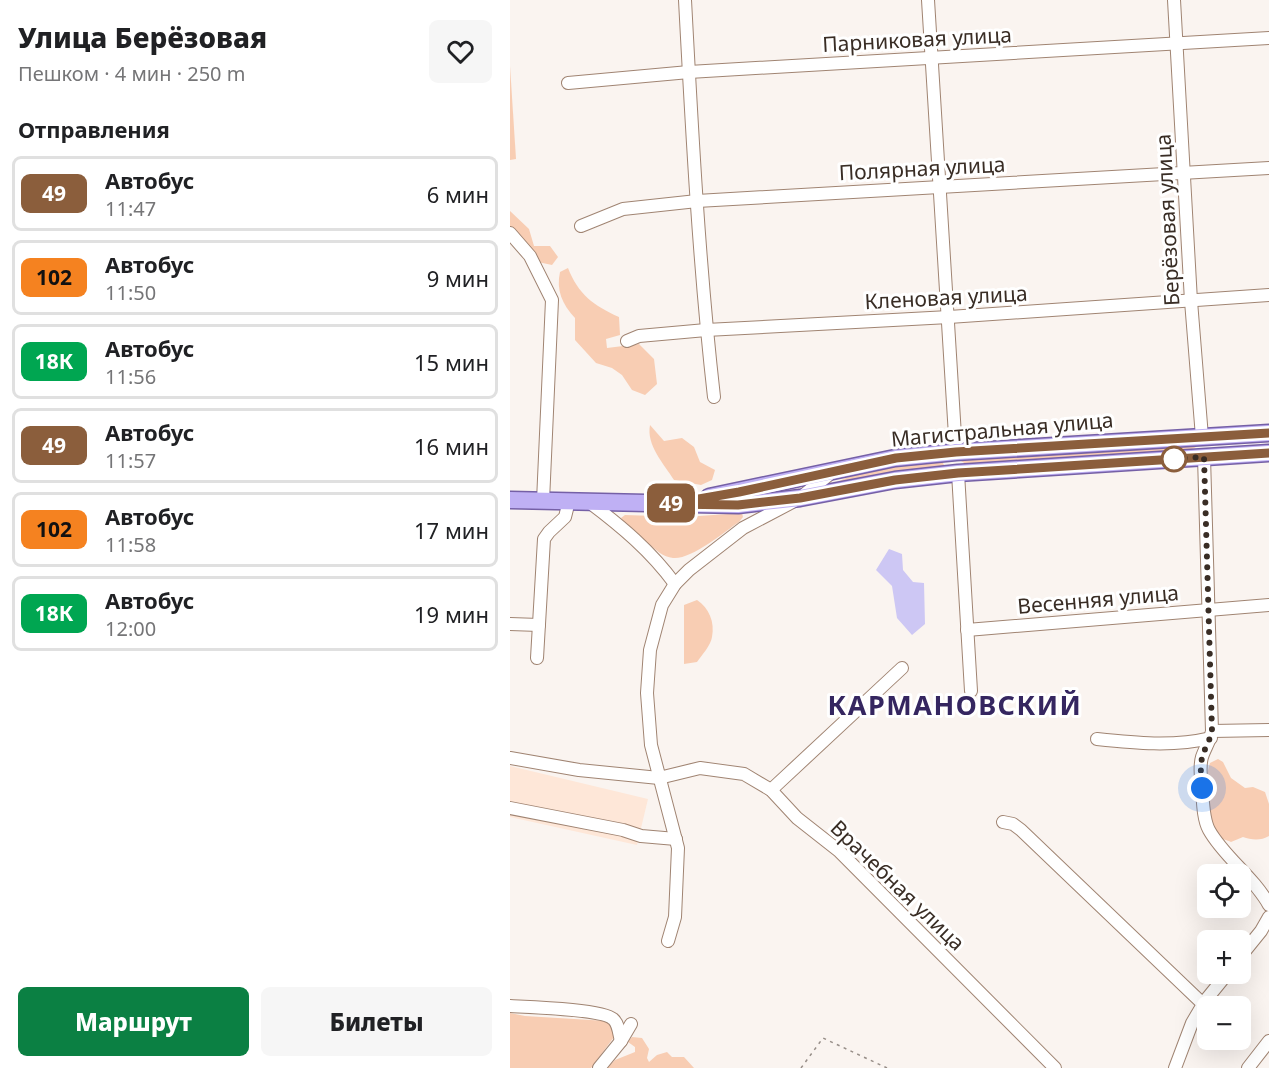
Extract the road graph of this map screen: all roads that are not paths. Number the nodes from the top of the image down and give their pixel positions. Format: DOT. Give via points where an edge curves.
graph roads {
  1 [pos="685,0"];
  2 [pos="928,0"];
  3 [pos="1174,0"];
  4 [pos="1269,38"];
  5 [pos="1176,44"];
  6 [pos="931,58"];
  7 [pos="689,72"];
  8 [pos="568,83"];
  9 [pos="1269,168"];
  10 [pos="1184,173"];
  11 [pos="939,186"];
  12 [pos="697,201"];
  13 [pos="581,226"];
  14 [pos="510,232"];
  15 [pos="1269,295"];
  16 [pos="1191,301"];
  17 [pos="949,317"];
  18 [pos="706,330"];
  19 [pos="627,341"];
  20 [pos="714,397"];
  21 [pos="1269,433"];
  22 [pos="1202,437"];
  23 [pos="956,452"];
  24 [pos="1269,453"];
  25 [pos="1204,457"];
  26 [pos="835,470"];
  27 [pos="958,473"];
  28 [pos="800,498"];
  29 [pos="510,500"];
  30 [pos="543,501"];
  31 [pos="568,501"];
  32 [pos="589,502"];
  33 [pos="670,504"];
  34 [pos="675,584"];
  35 [pos="1269,605"];
  36 [pos="1209,609"];
  37 [pos="510,624"];
  38 [pos="539,625"];
  39 [pos="967,630"];
  40 [pos="537,658"];
  41 [pos="902,668"];
  42 [pos="971,691"];
  43 [pos="1269,730"];
  44 [pos="1212,735"];
  45 [pos="1097,739"];
  46 [pos="510,758"];
  47 [pos="659,778"];
  48 [pos="771,790"];
  49 [pos="510,808"];
  50 [pos="1003,822"];
  51 [pos="676,839"];
  52 [pos="1269,905"];
  53 [pos="1269,917"];
  54 [pos="668,941"];
  55 [pos="1251,943"];
  56 [pos="1219,984"];
  57 [pos="1209,996"];
  58 [pos="1197,998"];
  59 [pos="510,1006"];
  60 [pos="1197,1014"];
  61 [pos="631,1024"];
  62 [pos="621,1041"];
  63 [pos="1269,1041"];
  64 [pos="599,1068"];
  65 [pos="1055,1068"];
  66 [pos="1175,1068"];
  67 [pos="1248,1068"];
  1 -- 7 [label="street"];
  2 -- 6 [label="street"];
  3 -- 5 [label="street, Берёзовая улица"];
  4 -- 5 [label="street, Парниковая улица"];
  5 -- 6 [label="street, Парниковая улица"];
  5 -- 10 [label="street, Берёзовая улица"];
  6 -- 7 [label="street, Парниковая улица"];
  6 -- 11 [label="street"];
  7 -- 8 [label="street, Парниковая улица"];
  7 -- 12 [label="street"];
  9 -- 10 [label="street, Полярная улица"];
  10 -- 11 [label="street, Полярная улица"];
  10 -- 16 [label="street, Берёзовая улица"];
  11 -- 12 [label="street, Полярная улица"];
  11 -- 17 [label="street"];
  12 -- 13 [label="street, Полярная улица" via="623,208"];
  12 -- 18 [label="street"];
  14 -- 30 [label="street" via="530,256 552,300"];
  15 -- 16 [label="street, Кленовая улица"];
  16 -- 17 [label="street, Кленовая улица"];
  16 -- 22 [label="street, Берёзовая улица"];
  17 -- 18 [label="street, Кленовая улица"];
  17 -- 23 [label="street"];
  18 -- 19 [label="street, Кленовая улица" via="639,336"];
  18 -- 20 [label="street"];
  21 -- 22 [label="main road, Магистральная улица"];
  22 -- 23 [label="main road, Магистральная улица"];
  22 -- 25 [label="main road"];
  23 -- 26 [label="main road, Магистральная улица"];
  23 -- 27 [label="main road"];
  24 -- 25 [label="main road, Магистральная улица"];
  25 -- 27 [label="main road, Магистральная улица"];
  25 -- 36 [label="street"];
  26 -- 28 [label="street"];
  26 -- 33 [label="main road, Магистральная улица"];
  27 -- 28 [label="main road, Магистральная улица"];
  27 -- 39 [label="street"];
  28 -- 33 [label="main road, Магистральная улица" via="738,505"];
  28 -- 34 [label="street" via="743,528"];
  29 -- 30 [label="main road, Магистральная улица"];
  30 -- 31 [label="main road, Магистральная улица"];
  31 -- 32 [label="main road, Магистральная улица"];
  31 -- 38 [label="street" via="565,517 544,539"];
  32 -- 33 [label="main road, Магистральная улица"];
  32 -- 34 [label="street" via="658,561"];
  34 -- 47 [label="street" via="662,605 650,650 647,693 651,745"];
  35 -- 36 [label="street, Весенняя улица"];
  36 -- 39 [label="street, Весенняя улица"];
  36 -- 44 [label="street"];
  37 -- 38 [label="street"];
  38 -- 40 [label="street"];
  39 -- 42 [label="street"];
  41 -- 48 [label="street"];
  43 -- 44 [label="street"];
  44 -- 45 [label="street" via="1185,743"];
  44 -- 52 [label="street" via="1202,757 1201,783 1208,828 1259,887"];
  46 -- 47 [label="street, Врачебная улица"];
  47 -- 48 [label="street, Врачебная улица" via="700,768 744,774"];
  47 -- 51 [label="street"];
  48 -- 65 [label="street, Врачебная улица" via="797,818 865,876"];
  49 -- 51 [label="street" via="641,836"];
  50 -- 58 [label="street" via="1021,831"];
  51 -- 54 [label="street" via="675,917"];
  53 -- 55 [label="street"];
  56 -- 57 [label="street"];
  59 -- 62 [label="street" via="603,1015 618,1026"];
  60 -- 66 [label="street"];
  61 -- 62 [label="street"];
  62 -- 64 [label="street"];
  63 -- 67 [label="street"];
}
